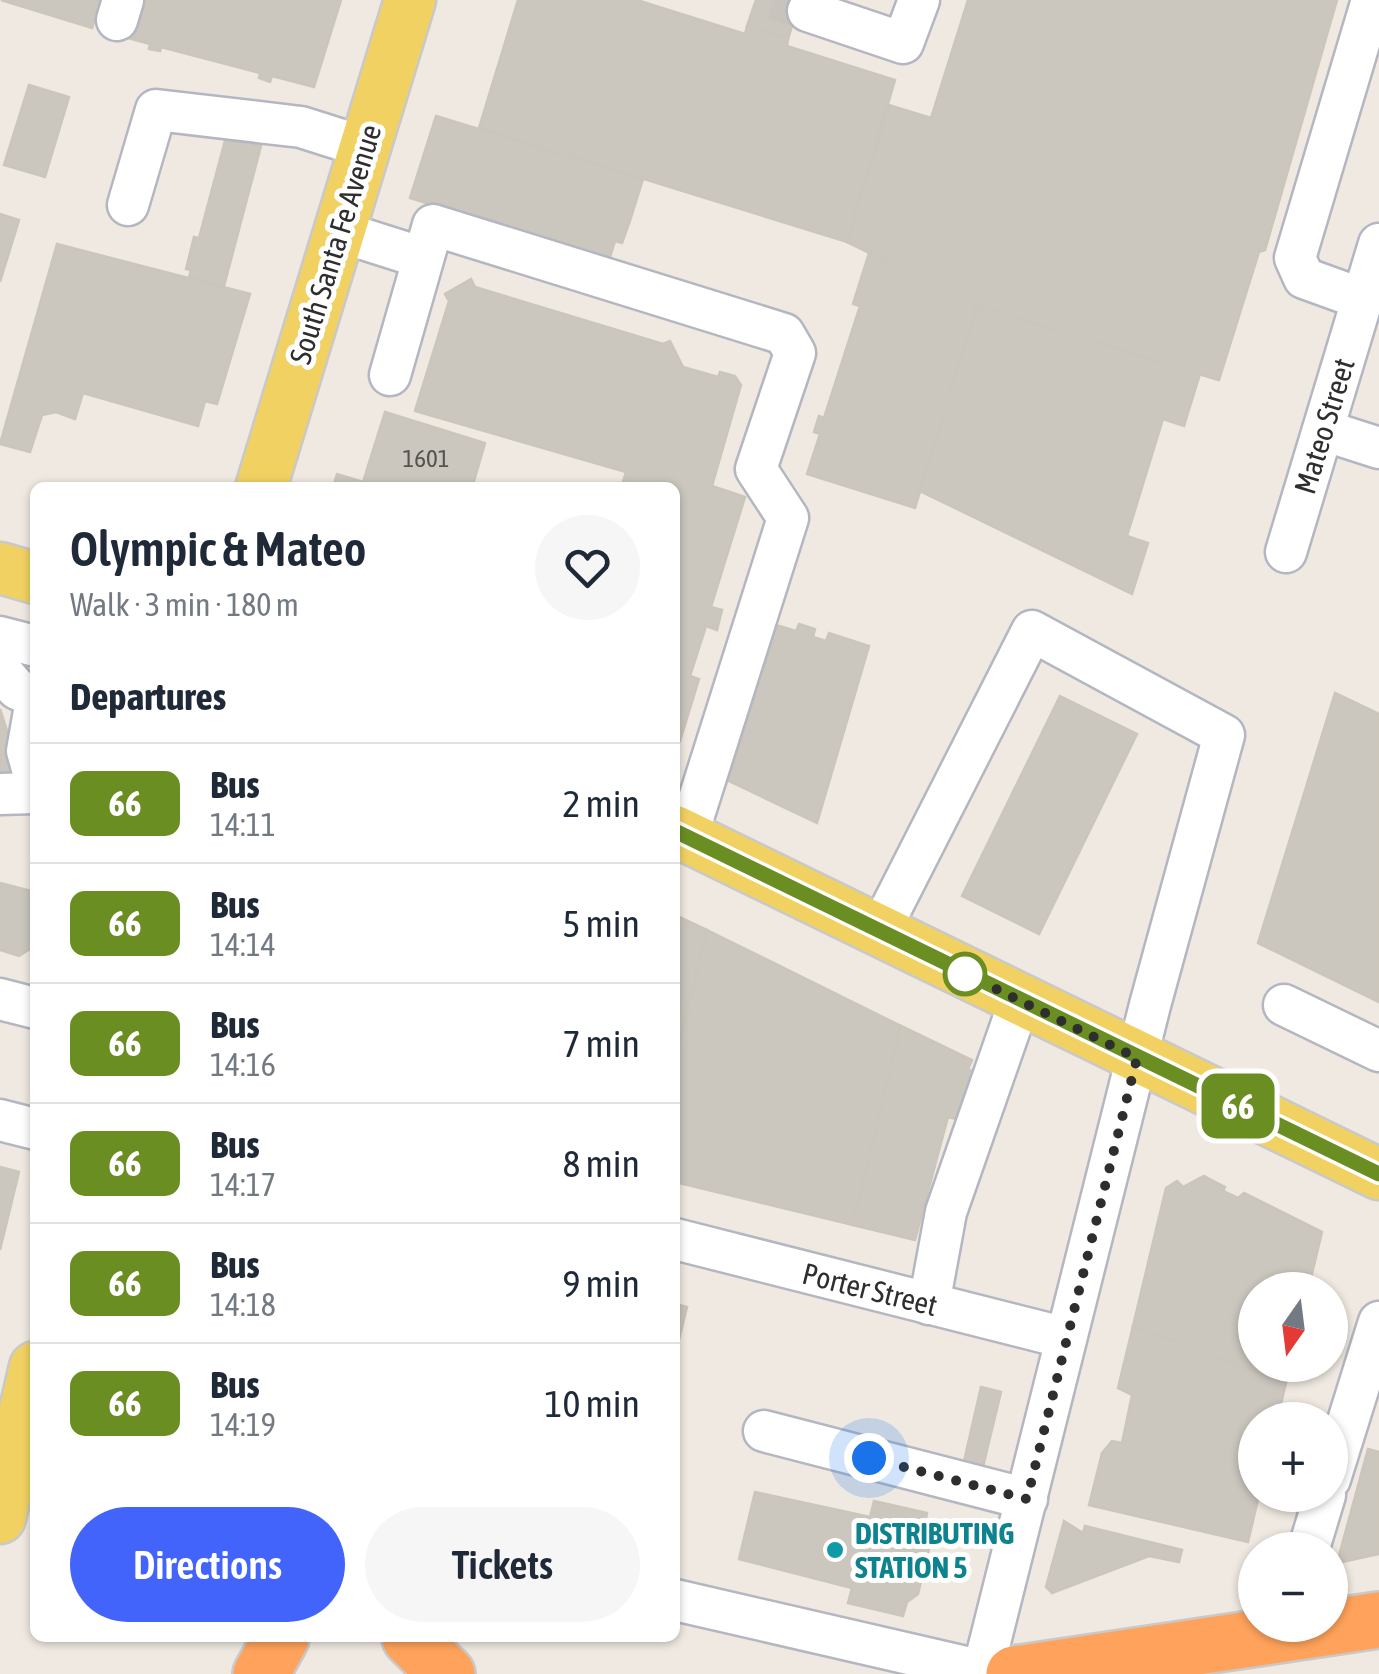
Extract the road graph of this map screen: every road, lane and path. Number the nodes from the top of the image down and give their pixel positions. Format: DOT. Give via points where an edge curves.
graph roads {
  1 [pos="410,0"];
  2 [pos="918,0"];
  3 [pos="1372,0"];
  4 [pos="808,11"];
  5 [pos="364,147"];
  6 [pos="128,204"];
  7 [pos="338,231"];
  8 [pos="423,258"];
  9 [pos="1373,273"];
  10 [pos="390,375"];
  11 [pos="1323,430"];
  12 [pos="1379,448"];
  13 [pos="263,482"];
  14 [pos="1286,552"];
  15 [pos="0,568"];
  16 [pos="30,577"];
  17 [pos="0,637"];
  18 [pos="30,645"];
  19 [pos="0,670"];
  20 [pos="30,694"];
  21 [pos="30,734"];
  22 [pos="27,788"];
  23 [pos="681,834"];
  24 [pos="878,932"];
  25 [pos="0,999"];
  26 [pos="1020,1000"];
  27 [pos="1284,1005"];
  28 [pos="30,1007"];
  29 [pos="1379,1051"];
  30 [pos="1137,1058"];
  31 [pos="0,1120"];
  32 [pos="30,1128"];
  33 [pos="1379,1174"];
  34 [pos="680,1240"];
  35 [pos="929,1304"];
  36 [pos="1379,1322"];
  37 [pos="1066,1338"];
  38 [pos="30,1389"];
  39 [pos="1348,1421"];
  40 [pos="764,1431"];
  41 [pos="1027,1499"];
  42 [pos="0,1518"];
  43 [pos="680,1601"];
  44 [pos="1379,1622"];
  45 [pos="278,1642"];
  46 [pos="414,1642"];
  47 [pos="993,1673"];
  48 [pos="261,1674"];
  49 [pos="447,1674"];
  50 [pos="1185,1674"];
  1 -- 5 [label="main road, South Santa Fe Avenue"];
  2 -- 4 [label="street" via="904,43"];
  3 -- 9 [label="street" via="1295,258 1304,278"];
  5 -- 6 [label="street" via="301,127 156,110"];
  5 -- 7 [label="main road, South Santa Fe Avenue"];
  7 -- 8 [label="street"];
  7 -- 13 [label="main road, South Santa Fe Avenue"];
  8 -- 10 [label="street"];
  8 -- 23 [label="street" via="433,225 784,334 794,354 756,469 788,518"];
  9 -- 11 [label="street, Mateo Street"];
  11 -- 12 [label="street"];
  11 -- 14 [label="street, Mateo Street"];
  15 -- 16 [label="main road"];
  17 -- 18 [label="street"];
  19 -- 20 [label="street"];
  21 -- 22 [label="street"];
  23 -- 24 [label="main road"];
  24 -- 26 [label="main road"];
  24 -- 30 [label="street" via="1032,632 1224,735"];
  25 -- 28 [label="street"];
  26 -- 30 [label="main road"];
  26 -- 35 [label="street" via="946,1212"];
  27 -- 29 [label="street"];
  30 -- 33 [label="main road"];
  30 -- 37 [label="street"];
  31 -- 32 [label="street"];
  34 -- 35 [label="street, Porter Street"];
  35 -- 37 [label="street, Porter Street"];
  36 -- 39 [label="street"];
  37 -- 41 [label="street"];
  38 -- 42 [label="main road"];
  40 -- 41 [label="street"];
  41 -- 47 [label="street"];
  43 -- 47 [label="street"];
  44 -- 47 [label="highway"];
  44 -- 50 [label="highway"];
  45 -- 48 [label="highway"];
  46 -- 49 [label="highway"];
}
